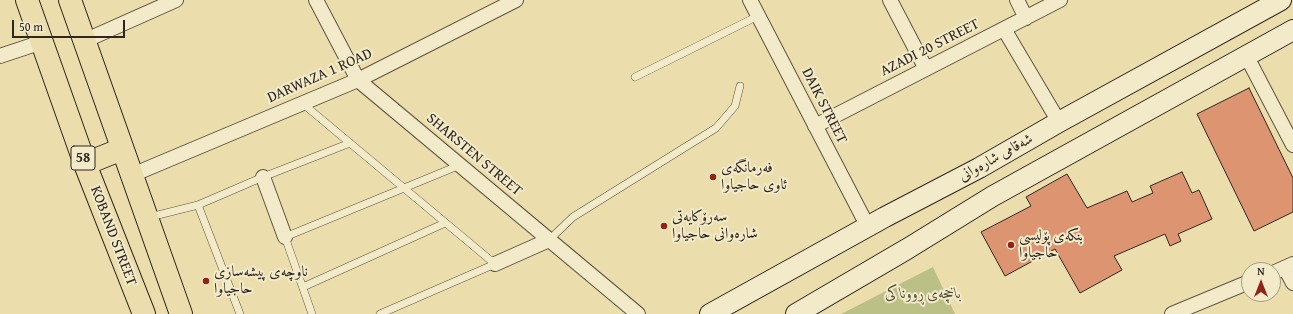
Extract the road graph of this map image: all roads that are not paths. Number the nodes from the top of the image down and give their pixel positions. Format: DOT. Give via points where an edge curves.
graph roads {
  1 [pos="27,0"];
  2 [pos="70,0"];
  3 [pos="176,0"];
  4 [pos="316,0"];
  5 [pos="516,0"];
  6 [pos="750,0"];
  7 [pos="890,0"];
  8 [pos="1017,0"];
  9 [pos="1060,0"];
  10 [pos="1281,0"];
  11 [pos="758,16"];
  12 [pos="1026,18"];
  13 [pos="1004,29"];
  14 [pos="1293,30"];
  15 [pos="84,41"];
  16 [pos="42,42"];
  17 [pos="0,56"];
  18 [pos="1247,57"];
  19 [pos="926,69"];
  20 [pos="635,76"];
  21 [pos="358,80"];
  22 [pos="740,86"];
  23 [pos="302,104"];
  24 [pos="1059,122"];
  25 [pos="815,126"];
  26 [pos="350,144"];
  27 [pos="1293,145"];
  28 [pos="122,149"];
  29 [pos="85,164"];
  30 [pos="461,165"];
  31 [pos="978,168"];
  32 [pos="132,175"];
  33 [pos="263,178"];
  34 [pos="405,189"];
  35 [pos="993,196"];
  36 [pos="198,205"];
  37 [pos="146,218"];
  38 [pos="446,223"];
  39 [pos="868,227"];
  40 [pos="285,237"];
  41 [pos="549,240"];
  42 [pos="495,264"];
  43 [pos="1284,268"];
  44 [pos="1293,284"];
  45 [pos="1241,286"];
  46 [pos="303,287"];
  47 [pos="1179,313"];
  48 [pos="144,314"];
  49 [pos="181,314"];
  50 [pos="240,314"];
  51 [pos="312,314"];
  52 [pos="380,314"];
  53 [pos="638,314"];
  54 [pos="710,314"];
  55 [pos="796,314"];
  1 -- 16 [label="main road, KOBAND STREET / 58"];
  2 -- 15 [label="main road"];
  3 -- 15 [label="street"];
  4 -- 21 [label="street, SHARSTEN STREET"];
  5 -- 21 [label="street, DARWAZA 1 ROAD"];
  6 -- 11 [label="street, DAIK STREET"];
  7 -- 19 [label="street"];
  8 -- 12 [label="street"];
  9 -- 12 [label="street, AZADI 20 STREET"];
  10 -- 24 [label="main road, شەقامی شارەوانی"];
  11 -- 20 [label="lane"];
  11 -- 25 [label="street, DAIK STREET"];
  12 -- 13 [label="street, AZADI 20 STREET"];
  13 -- 19 [label="street, AZADI 20 STREET"];
  13 -- 24 [label="street"];
  14 -- 18 [label="main road, شەقامی شارەوانی"];
  15 -- 28 [label="main road"];
  16 -- 17 [label="street"];
  16 -- 29 [label="main road, KOBAND STREET / 58"];
  18 -- 27 [label="street"];
  18 -- 35 [label="main road, شەقامی شارەوانی"];
  19 -- 25 [label="street, AZADI 20 STREET"];
  21 -- 23 [label="street, DARWAZA 1 ROAD"];
  21 -- 30 [label="street, SHARSTEN STREET"];
  22 -- 41 [label="lane" via="735,106 716,128 573,218"];
  23 -- 26 [label="lane"];
  23 -- 32 [label="street, DARWAZA 1 ROAD"];
  24 -- 31 [label="main road, شەقامی شارەوانی"];
  25 -- 39 [label="street, DAIK STREET"];
  26 -- 33 [label="lane"];
  26 -- 34 [label="lane"];
  28 -- 29 [label="main road"];
  28 -- 32 [label="main road"];
  29 -- 48 [label="main road, KOBAND STREET / 58"];
  30 -- 34 [label="lane"];
  30 -- 41 [label="street, SHARSTEN STREET"];
  31 -- 35 [label="main road" via="986,169 994,177 996,184"];
  31 -- 39 [label="main road, شەقامی شارەوانی"];
  32 -- 37 [label="main road"];
  33 -- 36 [label="lane"];
  33 -- 40 [label="street"];
  34 -- 38 [label="lane"];
  34 -- 40 [label="lane"];
  35 -- 55 [label="main road, شەقامی شارەوانی"];
  36 -- 37 [label="lane"];
  36 -- 50 [label="lane"];
  37 -- 49 [label="main road"];
  38 -- 42 [label="lane"];
  38 -- 46 [label="lane"];
  39 -- 54 [label="main road, شەقامی شارەوانی"];
  40 -- 46 [label="lane"];
  41 -- 42 [label="street"];
  41 -- 53 [label="street, SHARSTEN STREET"];
  42 -- 52 [label="lane"];
  43 -- 44 [label="street"];
  45 -- 47 [label="street"];
  46 -- 51 [label="lane"];
}
